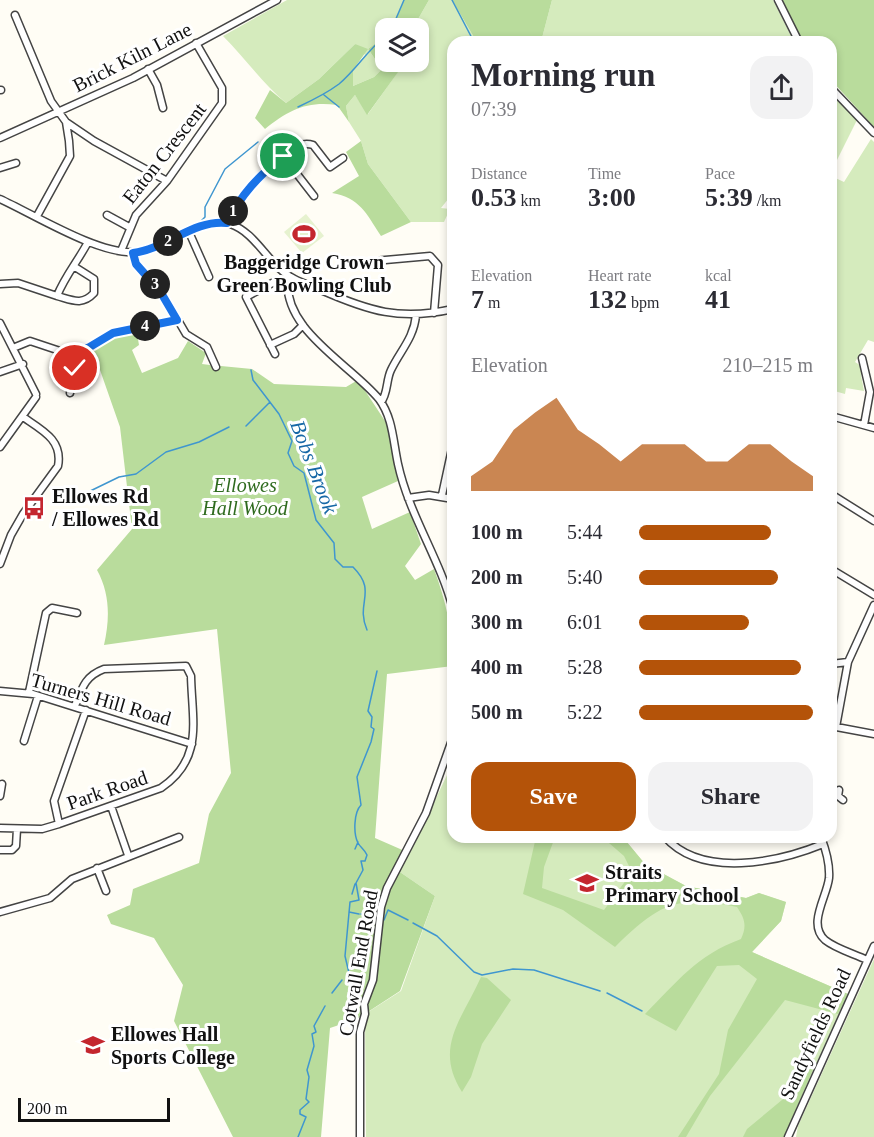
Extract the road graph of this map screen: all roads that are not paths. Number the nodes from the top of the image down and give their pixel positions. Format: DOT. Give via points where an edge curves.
graph roads {
  1 [pos="277,0"];
  2 [pos="778,0"];
  3 [pos="15,15"];
  4 [pos="796,36"];
  5 [pos="196,43"];
  6 [pos="148,69"];
  7 [pos="837,94"];
  8 [pos="164,108"];
  9 [pos="58,112"];
  10 [pos="66,122"];
  11 [pos="874,133"];
  12 [pos="0,138"];
  13 [pos="283,156"];
  14 [pos="343,158"];
  15 [pos="16,164"];
  16 [pos="0,168"];
  17 [pos="167,181"];
  18 [pos="314,196"];
  19 [pos="0,199"];
  20 [pos="107,215"];
  21 [pos="37,216"];
  22 [pos="227,223"];
  23 [pos="129,227"];
  24 [pos="189,232"];
  25 [pos="88,242"];
  26 [pos="121,251"];
  27 [pos="133,253"];
  28 [pos="385,260"];
  29 [pos="374,261"];
  30 [pos="75,267"];
  31 [pos="386,268"];
  32 [pos="288,275"];
  33 [pos="209,277"];
  34 [pos="276,281"];
  35 [pos="0,284"];
  36 [pos="57,296"];
  37 [pos="447,310"];
  38 [pos="434,313"];
  39 [pos="416,315"];
  40 [pos="177,320"];
  41 [pos="0,323"];
  42 [pos="303,325"];
  43 [pos="270,345"];
  44 [pos="13,348"];
  45 [pos="69,354"];
  46 [pos="274,354"];
  47 [pos="865,361"];
  48 [pos="23,364"];
  49 [pos="216,367"];
  50 [pos="0,372"];
  51 [pos="70,393"];
  52 [pos="381,402"];
  53 [pos="23,417"];
  54 [pos="837,418"];
  55 [pos="864,425"];
  56 [pos="874,428"];
  57 [pos="0,447"];
  58 [pos="447,472"];
  59 [pos="442,495"];
  60 [pos="447,497"];
  61 [pos="408,498"];
  62 [pos="837,498"];
  63 [pos="874,521"];
  64 [pos="0,564"];
  65 [pos="837,573"];
  66 [pos="447,590"];
  67 [pos="874,595"];
  68 [pos="874,604"];
  69 [pos="77,613"];
  70 [pos="848,662"];
  71 [pos="837,663"];
  72 [pos="0,691"];
  73 [pos="29,692"];
  74 [pos="38,696"];
  75 [pos="75,706"];
  76 [pos="837,709"];
  77 [pos="86,710"];
  78 [pos="837,727"];
  79 [pos="874,734"];
  80 [pos="24,741"];
  81 [pos="192,744"];
  82 [pos="447,760"];
  83 [pos="2,784"];
  84 [pos="840,795"];
  85 [pos="0,796"];
  86 [pos="837,797"];
  87 [pos="111,806"];
  88 [pos="59,824"];
  89 [pos="0,828"];
  90 [pos="17,829"];
  91 [pos="179,837"];
  92 [pos="671,843"];
  93 [pos="817,843"];
  94 [pos="823,843"];
  95 [pos="0,850"];
  96 [pos="128,855"];
  97 [pos="97,868"];
  98 [pos="106,891"];
  99 [pos="0,912"];
  100 [pos="874,946"];
  101 [pos="867,960"];
  102 [pos="360,1137"];
  103 [pos="788,1137"];
  1 -- 5 [label="street, Brick Kiln Lane"];
  2 -- 4 [label="street"];
  3 -- 9 [label="street"];
  5 -- 6 [label="street, Brick Kiln Lane"];
  5 -- 17 [label="street, Eaton Crescent" via="222,88 222,103"];
  6 -- 8 [label="street"];
  6 -- 9 [label="street, Brick Kiln Lane"];
  7 -- 11 [label="street"];
  9 -- 10 [label="street"];
  9 -- 12 [label="street, Brick Kiln Lane"];
  10 -- 17 [label="street"];
  10 -- 21 [label="street" via="70,156"];
  13 -- 14 [label="street" via="308,143 330,167"];
  13 -- 18 [label="street"];
  13 -- 22 [label="street" via="254,179"];
  15 -- 16 [label="street"];
  17 -- 23 [label="street, Eaton Crescent"];
  19 -- 21 [label="street"];
  20 -- 23 [label="street"];
  21 -- 25 [label="street"];
  22 -- 24 [label="street" via="211,223"];
  22 -- 32 [label="street" via="239,227"];
  23 -- 26 [label="street, Eaton Crescent"];
  24 -- 27 [label="street"];
  24 -- 33 [label="street"];
  25 -- 26 [label="street"];
  25 -- 30 [label="street"];
  26 -- 27 [label="street"];
  27 -- 40 [label="street" via="136,264 160,291"];
  28 -- 29 [label="street"];
  28 -- 31 [label="street"];
  28 -- 38 [label="street" via="434,258 438,265"];
  30 -- 36 [label="street" via="65,277"];
  30 -- 36 [label="street" via="94,279 94,293 78,303"];
  32 -- 39 [label="street" via="364,309"];
  32 -- 42 [label="street" via="288,296"];
  34 -- 43 [label="street" via="246,297"];
  35 -- 36 [label="street" via="18,283"];
  37 -- 38 [label="street"];
  38 -- 39 [label="street"];
  39 -- 52 [label="street" via="415,327 390,371"];
  40 -- 45 [label="street" via="113,333"];
  40 -- 49 [label="street" via="189,337 207,347 209,360"];
  41 -- 44 [label="street"];
  42 -- 43 [label="street" via="294,334"];
  42 -- 52 [label="street"];
  43 -- 46 [label="street"];
  44 -- 45 [label="street" via="30,341"];
  44 -- 48 [label="street"];
  45 -- 51 [label="street" via="75,368"];
  47 -- 55 [label="street" via="870,392"];
  48 -- 50 [label="street"];
  48 -- 53 [label="street" via="36,395"];
  52 -- 61 [label="street" via="390,420"];
  53 -- 57 [label="street"];
  53 -- 64 [label="street" via="52,437 60,459 11,535"];
  54 -- 55 [label="street"];
  55 -- 56 [label="street"];
  58 -- 59 [label="street"];
  59 -- 60 [label="street"];
  59 -- 61 [label="street"];
  61 -- 66 [label="street"];
  62 -- 63 [label="street"];
  65 -- 67 [label="street"];
  68 -- 70 [label="street"];
  69 -- 73 [label="street" via="52,608 46,613"];
  70 -- 71 [label="street"];
  70 -- 76 [label="street"];
  72 -- 73 [label="street, Turners Hill Road"];
  73 -- 74 [label="street, Turners Hill Road"];
  74 -- 75 [label="street, Turners Hill Road"];
  74 -- 80 [label="street"];
  75 -- 77 [label="street, Turners Hill Road"];
  75 -- 81 [label="street, Park Road" via="85,680 104,669 186,666 191,676"];
  77 -- 81 [label="street, Turners Hill Road"];
  77 -- 88 [label="street" via="54,801"];
  78 -- 79 [label="street"];
  81 -- 87 [label="street, Park Road" via="188,763 171,781"];
  82 -- 102 [label="street, Cotwall End Road" via="381,907 373,980 360,1032"];
  83 -- 85 [label="street"];
  84 -- 86 [label="street"];
  87 -- 88 [label="street, Park Road"];
  87 -- 96 [label="street"];
  88 -- 90 [label="street, Park Road"];
  89 -- 90 [label="street, Park Road"];
  90 -- 95 [label="street" via="12,850"];
  91 -- 96 [label="street"];
  92 -- 93 [label="street" via="692,855 736,863 796,855"];
  94 -- 101 [label="street" via="829,880 818,917 819,931 826,941"];
  96 -- 97 [label="street"];
  97 -- 98 [label="street"];
  97 -- 99 [label="street" via="72,879 50,898"];
  100 -- 101 [label="street, Sandyfields Road"];
  101 -- 103 [label="street, Sandyfields Road"];
}
